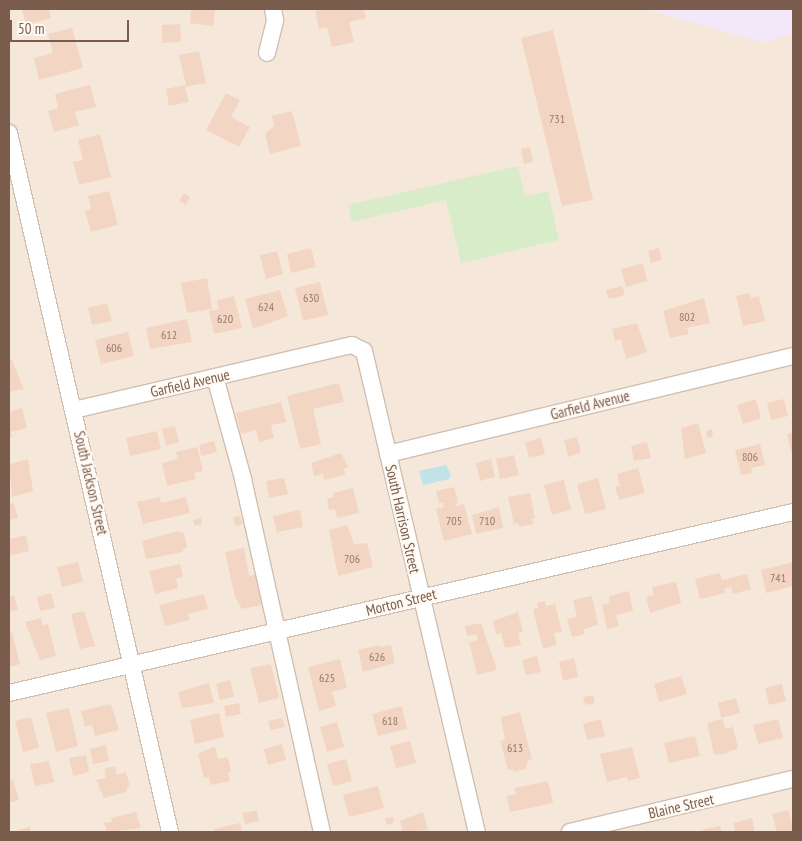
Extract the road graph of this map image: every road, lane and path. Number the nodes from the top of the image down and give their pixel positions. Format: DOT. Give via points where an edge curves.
graph roads {
  1 [pos="273,9"];
  2 [pos="267,53"];
  3 [pos="9,133"];
  4 [pos="364,351"];
  5 [pos="793,356"];
  6 [pos="215,377"];
  7 [pos="74,410"];
  8 [pos="388,454"];
  9 [pos="793,512"];
  10 [pos="421,597"];
  11 [pos="275,632"];
  12 [pos="132,666"];
  13 [pos="9,693"];
  14 [pos="793,780"];
  15 [pos="170,832"];
  16 [pos="322,832"];
  17 [pos="477,832"];
  18 [pos="570,832"];
  1 -- 2 [label="street" via="275,20"];
  3 -- 7 [label="street, South Jackson Street"];
  4 -- 6 [label="street, Garfield Avenue" via="352,345"];
  4 -- 8 [label="street, South Harrison Street"];
  5 -- 8 [label="street, Garfield Avenue"];
  6 -- 7 [label="street, Garfield Avenue"];
  6 -- 11 [label="street" via="243,479"];
  7 -- 12 [label="street, South Jackson Street"];
  8 -- 10 [label="street, South Harrison Street"];
  9 -- 10 [label="street, Morton Street"];
  10 -- 11 [label="street, Morton Street"];
  10 -- 17 [label="street, South Harrison Street"];
  11 -- 12 [label="street, Morton Street"];
  11 -- 16 [label="street"];
  12 -- 13 [label="street, Morton Street"];
  12 -- 15 [label="street, South Jackson Street"];
  14 -- 18 [label="street, Blaine Street"];
}
